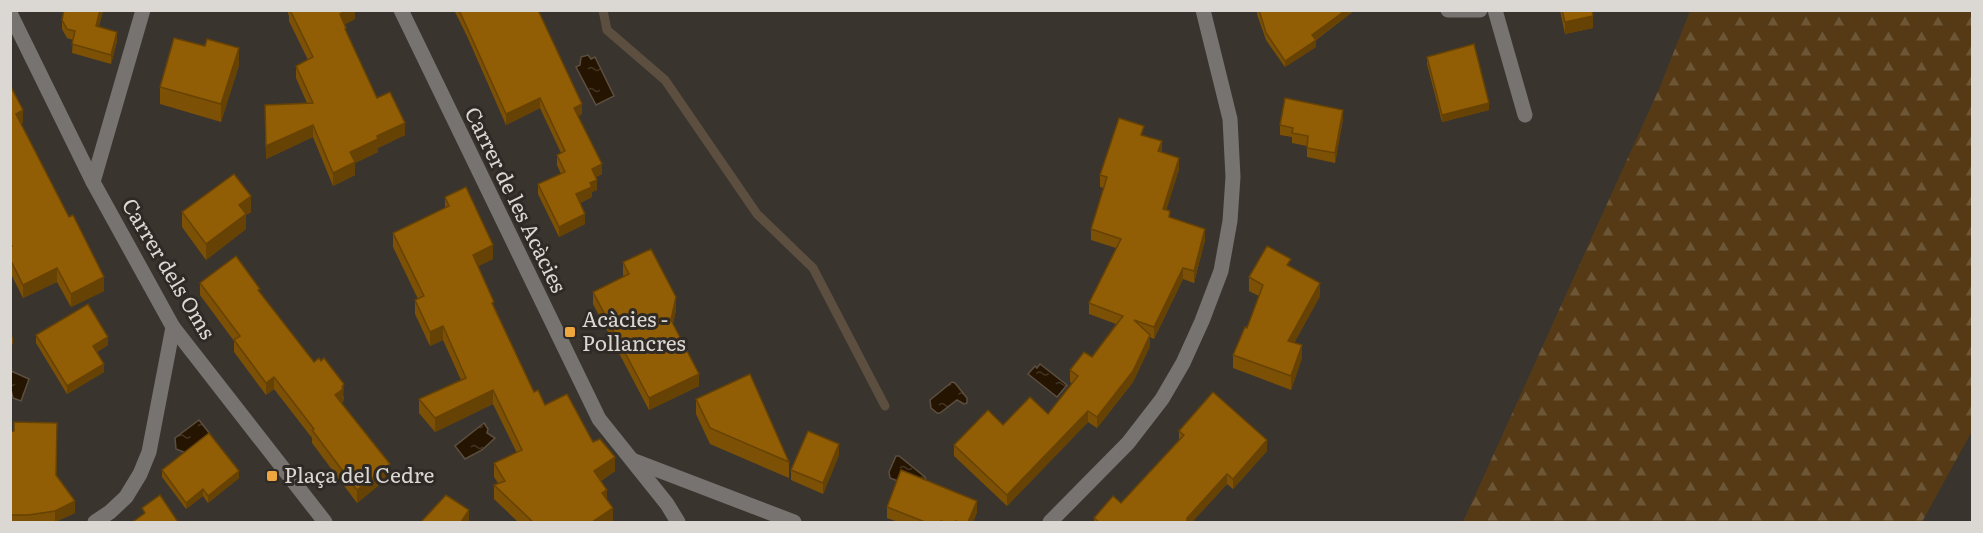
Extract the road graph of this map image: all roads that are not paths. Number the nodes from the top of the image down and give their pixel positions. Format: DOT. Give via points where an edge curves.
graph roads {
  1 [pos="143,10"];
  2 [pos="401,10"];
  3 [pos="1203,10"];
  4 [pos="1448,10"];
  5 [pos="1480,10"];
  6 [pos="1495,10"];
  7 [pos="10,14"];
  8 [pos="1525,115"];
  9 [pos="93,182"];
  10 [pos="173,327"];
  11 [pos="629,459"];
  12 [pos="95,522"];
  13 [pos="325,522"];
  14 [pos="678,522"];
  15 [pos="794,522"];
  16 [pos="1050,522"];
  1 -- 9 [label="street"];
  2 -- 11 [label="street, Carrer de les Acàcies" via="599,419"];
  3 -- 16 [label="street" via="1230,119 1233,177 1221,271 1184,363 1162,399 1128,443"];
  4 -- 5 [label="street"];
  6 -- 8 [label="street"];
  7 -- 9 [label="street, Carrer dels Oms"];
  9 -- 10 [label="street, Carrer dels Oms"];
  10 -- 12 [label="street" via="149,452 126,497"];
  10 -- 13 [label="street, Carrer dels Oms"];
  11 -- 14 [label="street, Carrer de les Acàcies"];
  11 -- 15 [label="street"];
}
